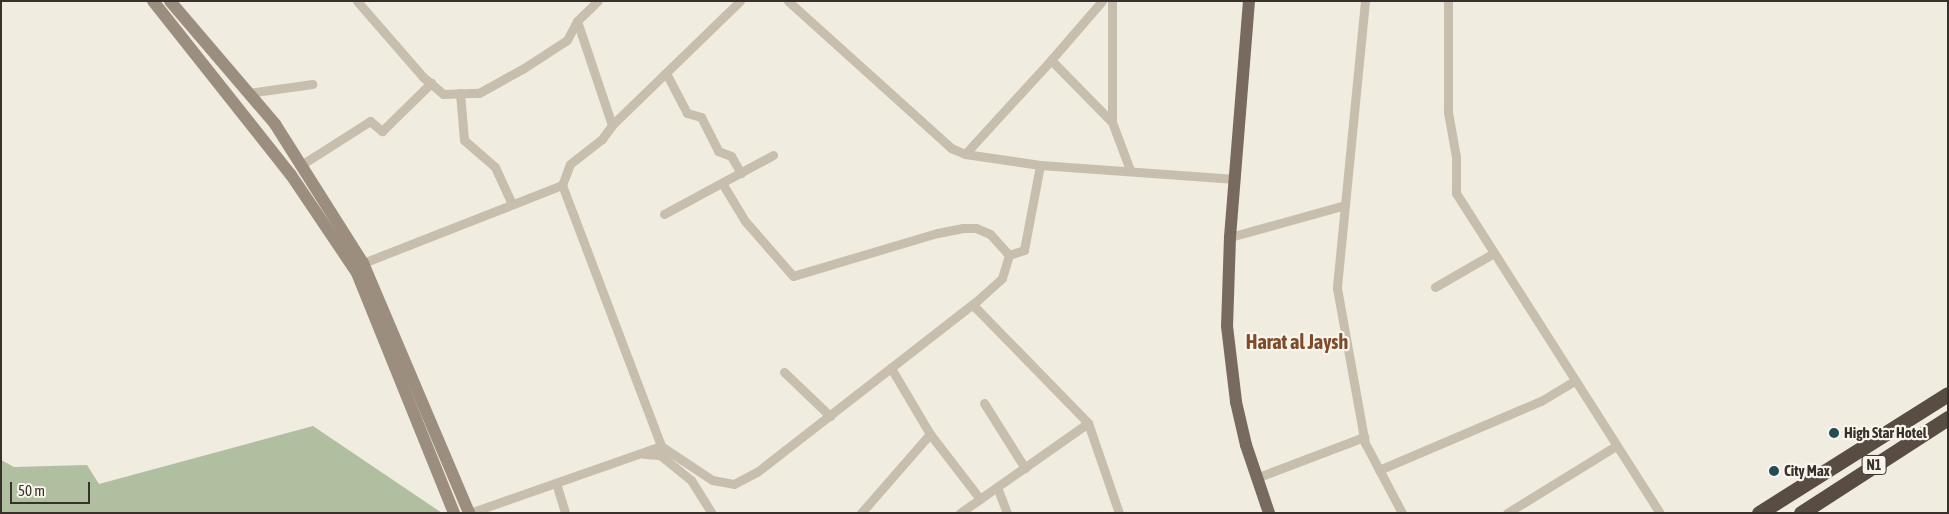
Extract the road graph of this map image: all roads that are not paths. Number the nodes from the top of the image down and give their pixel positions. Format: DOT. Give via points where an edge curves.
graph roads {
  1 [pos="153,1"];
  2 [pos="170,1"];
  3 [pos="358,1"];
  4 [pos="598,1"];
  5 [pos="740,1"];
  6 [pos="788,1"];
  7 [pos="1102,1"];
  8 [pos="1112,1"];
  9 [pos="1249,1"];
  10 [pos="1365,1"];
  11 [pos="1448,1"];
  12 [pos="577,21"];
  13 [pos="1051,60"];
  14 [pos="666,73"];
  15 [pos="312,84"];
  16 [pos="431,84"];
  17 [pos="248,93"];
  18 [pos="460,93"];
  19 [pos="1112,122"];
  20 [pos="612,125"];
  21 [pos="965,154"];
  22 [pos="773,155"];
  23 [pos="301,165"];
  24 [pos="1040,165"];
  25 [pos="1130,170"];
  26 [pos="741,173"];
  27 [pos="1235,179"];
  28 [pos="722,183"];
  29 [pos="562,185"];
  30 [pos="512,204"];
  31 [pos="1345,205"];
  32 [pos="664,214"];
  33 [pos="1230,237"];
  34 [pos="1494,253"];
  35 [pos="1009,255"];
  36 [pos="363,263"];
  37 [pos="1435,287"];
  38 [pos="973,304"];
  39 [pos="891,368"];
  40 [pos="784,372"];
  41 [pos="1574,381"];
  42 [pos="1941,398"];
  43 [pos="984,403"];
  44 [pos="830,416"];
  45 [pos="1948,418"];
  46 [pos="1088,423"];
  47 [pos="930,434"];
  48 [pos="1364,437"];
  49 [pos="661,446"];
  50 [pos="1616,446"];
  51 [pos="640,454"];
  52 [pos="1024,468"];
  53 [pos="1379,470"];
  54 [pos="1256,478"];
  55 [pos="556,483"];
  56 [pos="997,487"];
  57 [pos="980,499"];
  58 [pos="454,513"];
  59 [pos="470,513"];
  60 [pos="565,513"];
  61 [pos="712,513"];
  62 [pos="861,513"];
  63 [pos="960,513"];
  64 [pos="1007,513"];
  65 [pos="1119,513"];
  66 [pos="1269,513"];
  67 [pos="1402,513"];
  68 [pos="1508,513"];
  69 [pos="1660,513"];
  70 [pos="1759,513"];
  71 [pos="1801,513"];
  1 -- 58 [label="main road" via="291,174 357,273"];
  2 -- 17 [label="main road"];
  3 -- 16 [label="street"];
  4 -- 12 [label="street"];
  5 -- 14 [label="street"];
  6 -- 21 [label="street" via="951,148"];
  7 -- 13 [label="street"];
  8 -- 19 [label="street"];
  9 -- 27 [label="main road"];
  10 -- 31 [label="street"];
  11 -- 34 [label="street" via="1448,112 1456,157 1456,193"];
  12 -- 18 [label="street" via="567,40 524,68 479,93"];
  12 -- 20 [label="street"];
  13 -- 19 [label="street"];
  13 -- 21 [label="street"];
  14 -- 20 [label="street"];
  14 -- 26 [label="street" via="687,113 701,117 718,151 730,156"];
  15 -- 17 [label="street"];
  16 -- 18 [label="street" via="443,94"];
  16 -- 23 [label="street" via="382,131 370,121"];
  17 -- 23 [label="main road" via="275,124"];
  18 -- 30 [label="street" via="464,140 495,167"];
  19 -- 25 [label="street"];
  20 -- 29 [label="street" via="602,139 570,164"];
  21 -- 24 [label="street"];
  22 -- 26 [label="street"];
  23 -- 36 [label="main road"];
  24 -- 25 [label="street"];
  24 -- 35 [label="street" via="1024,250"];
  25 -- 27 [label="street"];
  26 -- 28 [label="street"];
  27 -- 33 [label="main road"];
  28 -- 32 [label="street"];
  28 -- 35 [label="street" via="745,221 793,276 963,228 976,228 990,234"];
  29 -- 30 [label="street"];
  29 -- 49 [label="street"];
  30 -- 36 [label="street"];
  31 -- 33 [label="street"];
  31 -- 48 [label="street" via="1337,288"];
  33 -- 54 [label="main road" via="1227,317 1230,363 1236,402"];
  34 -- 37 [label="street"];
  34 -- 41 [label="street"];
  35 -- 38 [label="street" via="1002,278"];
  36 -- 59 [label="main road"];
  38 -- 39 [label="street"];
  38 -- 46 [label="street"];
  39 -- 44 [label="street"];
  39 -- 47 [label="street"];
  40 -- 44 [label="street"];
  41 -- 50 [label="street"];
  41 -- 53 [label="street" via="1541,402"];
  42 -- 45 [label="street"];
  42 -- 70 [label="highway, N1"];
  43 -- 52 [label="street"];
  44 -- 49 [label="street" via="757,472 734,484 712,480"];
  45 -- 71 [label="highway, N1"];
  46 -- 52 [label="street"];
  46 -- 65 [label="street"];
  47 -- 57 [label="street"];
  47 -- 62 [label="street"];
  48 -- 53 [label="street"];
  48 -- 54 [label="street"];
  49 -- 51 [label="street"];
  50 -- 68 [label="street"];
  50 -- 69 [label="street"];
  51 -- 55 [label="street"];
  51 -- 61 [label="street" via="660,455 691,480"];
  52 -- 56 [label="street"];
  53 -- 67 [label="street"];
  54 -- 66 [label="main road"];
  55 -- 59 [label="street"];
  55 -- 60 [label="street"];
  56 -- 57 [label="street"];
  56 -- 64 [label="street"];
  57 -- 63 [label="street"];
}
